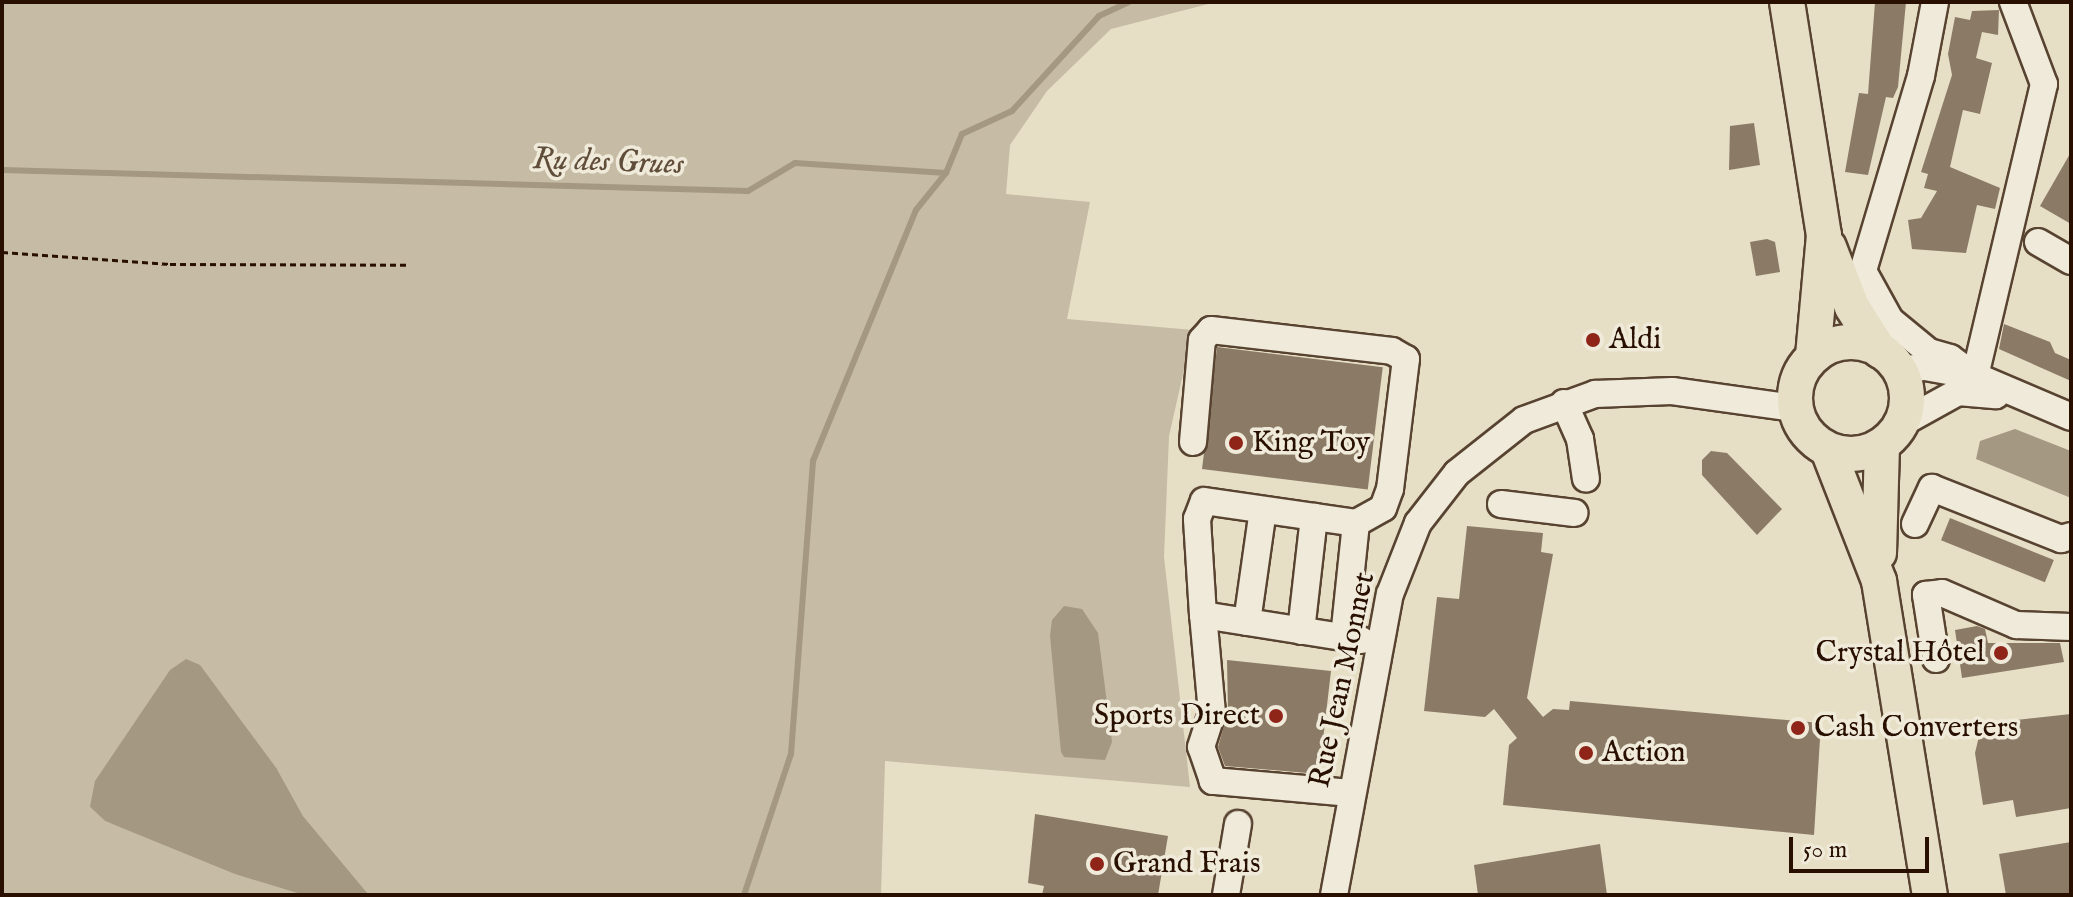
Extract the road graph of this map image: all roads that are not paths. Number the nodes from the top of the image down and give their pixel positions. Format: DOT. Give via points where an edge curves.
graph roads {
  1 [pos="1787,2"];
  2 [pos="1935,2"];
  3 [pos="2013,2"];
  4 [pos="1824,235"];
  5 [pos="2038,242"];
  6 [pos="2071,261"];
  7 [pos="1813,357"];
  8 [pos="1890,360"];
  9 [pos="1975,376"];
  10 [pos="2023,399"];
  11 [pos="1564,403"];
  12 [pos="1795,408"];
  13 [pos="2071,417"];
  14 [pos="1891,434"];
  15 [pos="1193,442"];
  16 [pos="1828,450"];
  17 [pos="1586,479"];
  18 [pos="1501,504"];
  19 [pos="1263,510"];
  20 [pos="1574,513"];
  21 [pos="1314,517"];
  22 [pos="1356,523"];
  23 [pos="1915,524"];
  24 [pos="2071,536"];
  25 [pos="1879,581"];
  26 [pos="1203,615"];
  27 [pos="1247,622"];
  28 [pos="2071,627"];
  29 [pos="1301,631"];
  30 [pos="1344,637"];
  31 [pos="1381,642"];
  32 [pos="1936,659"];
  33 [pos="1351,793"];
  34 [pos="1238,824"];
  35 [pos="1922,848"];
  36 [pos="1226,895"];
  37 [pos="1334,895"];
  38 [pos="1922,895"];
  39 [pos="1930,895"];
  1 -- 4 [label="main road"];
  2 -- 9 [label="street" via="1921,76 1863,271 1890,320 1929,352 1950,358"];
  3 -- 9 [label="street" via="2044,84"];
  4 -- 7 [label="main road"];
  4 -- 8 [label="main road" via="1852,307"];
  5 -- 6 [label="street"];
  7 -- 8 [label="main road" via="1845,343"];
  7 -- 12 [label="main road" via="1798,380"];
  8 -- 9 [label="street"];
  8 -- 14 [label="main road" via="1907,397"];
  9 -- 10 [label="street"];
  10 -- 13 [label="street"];
  10 -- 14 [label="street" via="1958,392"];
  11 -- 12 [label="street, Rue Jean Monnet" via="1595,394 1672,391"];
  11 -- 17 [label="street" via="1580,439"];
  11 -- 31 [label="street, Rue Jean Monnet" via="1489,443 1438,495 1403,556"];
  12 -- 16 [label="main road" via="1806,433"];
  14 -- 16 [label="main road" via="1856,454"];
  14 -- 25 [label="main road"];
  15 -- 22 [label="street" via="1202,340 1211,330 1392,351 1406,359 1408,370 1390,489 1383,508"];
  16 -- 25 [label="main road"];
  18 -- 20 [label="street"];
  19 -- 21 [label="street"];
  19 -- 26 [label="street" via="1204,501 1197,519"];
  19 -- 27 [label="street"];
  21 -- 22 [label="street"];
  21 -- 29 [label="street"];
  22 -- 30 [label="street"];
  23 -- 24 [label="street" via="1932,488 2061,539"];
  25 -- 35 [label="main road"];
  26 -- 27 [label="street"];
  26 -- 33 [label="street" via="1212,713 1201,747 1213,781"];
  27 -- 29 [label="street"];
  28 -- 32 [label="street" via="2016,625 1942,593 1926,595"];
  29 -- 30 [label="street"];
  30 -- 31 [label="street"];
  31 -- 33 [label="street, Rue Jean Monnet"];
  33 -- 37 [label="street, Rue Jean Monnet"];
  34 -- 36 [label="street"];
  35 -- 38 [label="street"];
  35 -- 39 [label="main road"];
}
